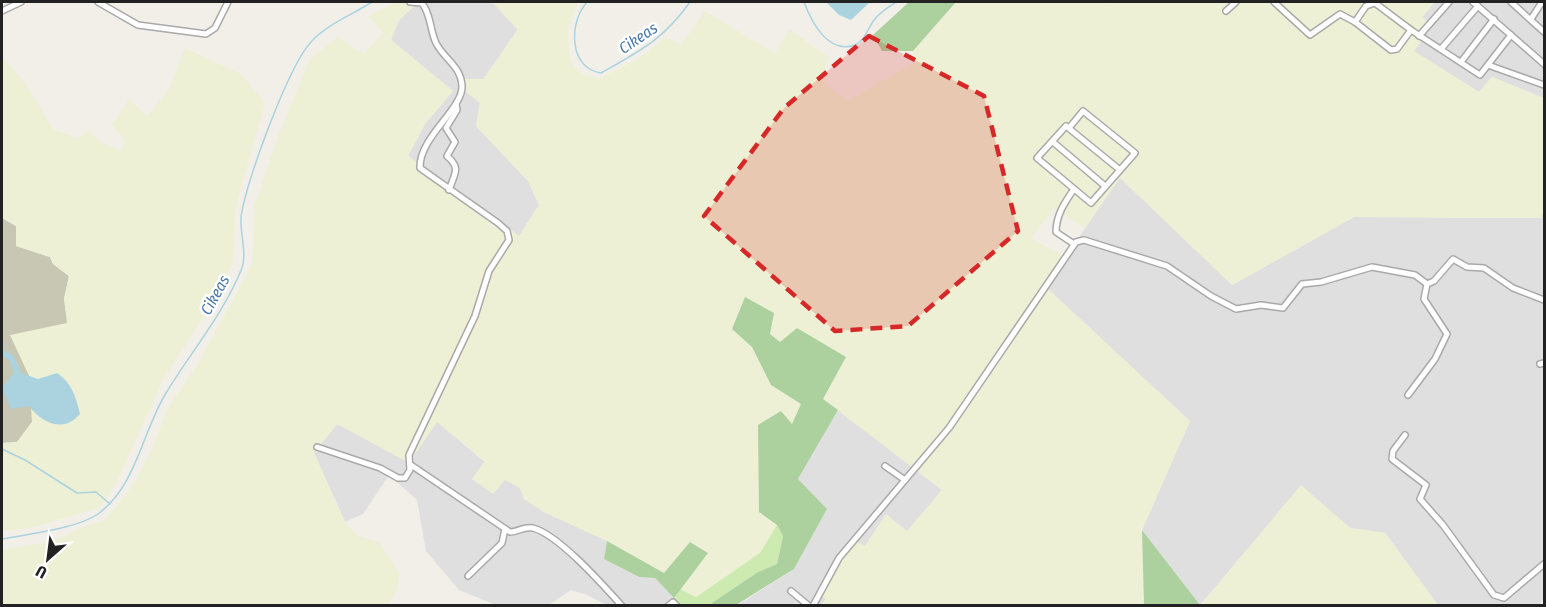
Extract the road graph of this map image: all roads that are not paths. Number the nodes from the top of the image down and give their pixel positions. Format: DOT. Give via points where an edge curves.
graph roads {
  1 [pos="6,2"];
  2 [pos="21,2"];
  3 [pos="98,2"];
  4 [pos="228,2"];
  5 [pos="410,2"];
  6 [pos="1236,2"];
  7 [pos="1274,2"];
  8 [pos="1449,2"];
  9 [pos="1511,2"];
  10 [pos="1542,2"];
  11 [pos="1475,4"];
  12 [pos="12,7"];
  13 [pos="2,11"];
  14 [pos="1226,11"];
  15 [pos="1494,19"];
  16 [pos="1531,19"];
  17 [pos="1355,22"];
  18 [pos="1411,30"];
  19 [pos="1545,32"];
  20 [pos="1419,36"];
  21 [pos="1511,36"];
  22 [pos="1441,50"];
  23 [pos="1461,62"];
  24 [pos="1545,64"];
  25 [pos="1488,65"];
  26 [pos="1545,85"];
  27 [pos="456,104"];
  28 [pos="1069,128"];
  29 [pos="1053,142"];
  30 [pos="1120,170"];
  31 [pos="1105,186"];
  32 [pos="449,189"];
  33 [pos="1074,189"];
  34 [pos="1074,244"];
  35 [pos="1427,284"];
  36 [pos="1545,300"];
  37 [pos="1408,395"];
  38 [pos="1405,435"];
  39 [pos="317,447"];
  40 [pos="411,465"];
  41 [pos="885,466"];
  42 [pos="905,480"];
  43 [pos="505,529"];
  44 [pos="1545,564"];
  45 [pos="468,576"];
  46 [pos="790,591"];
  47 [pos="622,606"];
  48 [pos="668,606"];
  49 [pos="677,606"];
  50 [pos="811,606"];
  1 -- 12 [label="street"];
  2 -- 12 [label="street"];
  3 -- 4 [label="street" via="138,25 206,34 215,28"];
  5 -- 27 [label="street" via="422,3 437,45 458,71 462,85"];
  6 -- 14 [label="street"];
  7 -- 17 [label="street" via="1310,35 1340,14"];
  8 -- 20 [label="street"];
  9 -- 16 [label="street"];
  10 -- 16 [label="street"];
  11 -- 15 [label="street"];
  11 -- 22 [label="street"];
  12 -- 13 [label="street"];
  15 -- 21 [label="street"];
  15 -- 23 [label="street"];
  16 -- 19 [label="street"];
  17 -- 18 [label="street" via="1366,6 1375,3"];
  17 -- 18 [label="street" via="1391,50 1397,49"];
  18 -- 20 [label="street"];
  20 -- 22 [label="street"];
  21 -- 24 [label="street"];
  21 -- 25 [label="street"];
  22 -- 23 [label="street"];
  23 -- 25 [label="street" via="1480,75"];
  25 -- 26 [label="street"];
  27 -- 32 [label="street" via="457,110 446,128 454,142 447,156 457,167"];
  27 -- 32 [label="street" via="442,119 420,163 422,171"];
  28 -- 29 [label="street" via="1066,126"];
  28 -- 30 [label="street"];
  28 -- 30 [label="street" via="1083,111 1135,153"];
  29 -- 31 [label="street"];
  29 -- 33 [label="street" via="1048,142 1037,158"];
  30 -- 31 [label="street"];
  31 -- 33 [label="street" via="1090,203"];
  32 -- 40 [label="street" via="510,236 489,271 475,316 409,455"];
  33 -- 34 [label="street" via="1062,206 1056,232"];
  34 -- 35 [label="street" via="1084,240 1154,261 1176,270 1225,304 1242,310 1261,305 1283,308 1302,284 1364,268 1415,275"];
  34 -- 42 [label="street" via="954,420"];
  35 -- 36 [label="street" via="1453,259 1467,267 1484,268 1514,288"];
  35 -- 37 [label="street" via="1424,299 1447,334 1436,359"];
  38 -- 44 [label="street" via="1393,450 1392,459 1426,485 1420,499 1494,595 1504,598"];
  39 -- 40 [label="street" via="402,479"];
  40 -- 43 [label="street"];
  41 -- 42 [label="street"];
  42 -- 50 [label="street" via="840,558"];
  43 -- 45 [label="street" via="502,543"];
  43 -- 47 [label="street" via="513,532 529,527 545,535 588,568"];
  46 -- 50 [label="street"];
  48 -- 49 [label="street" via="673,602"];
}
